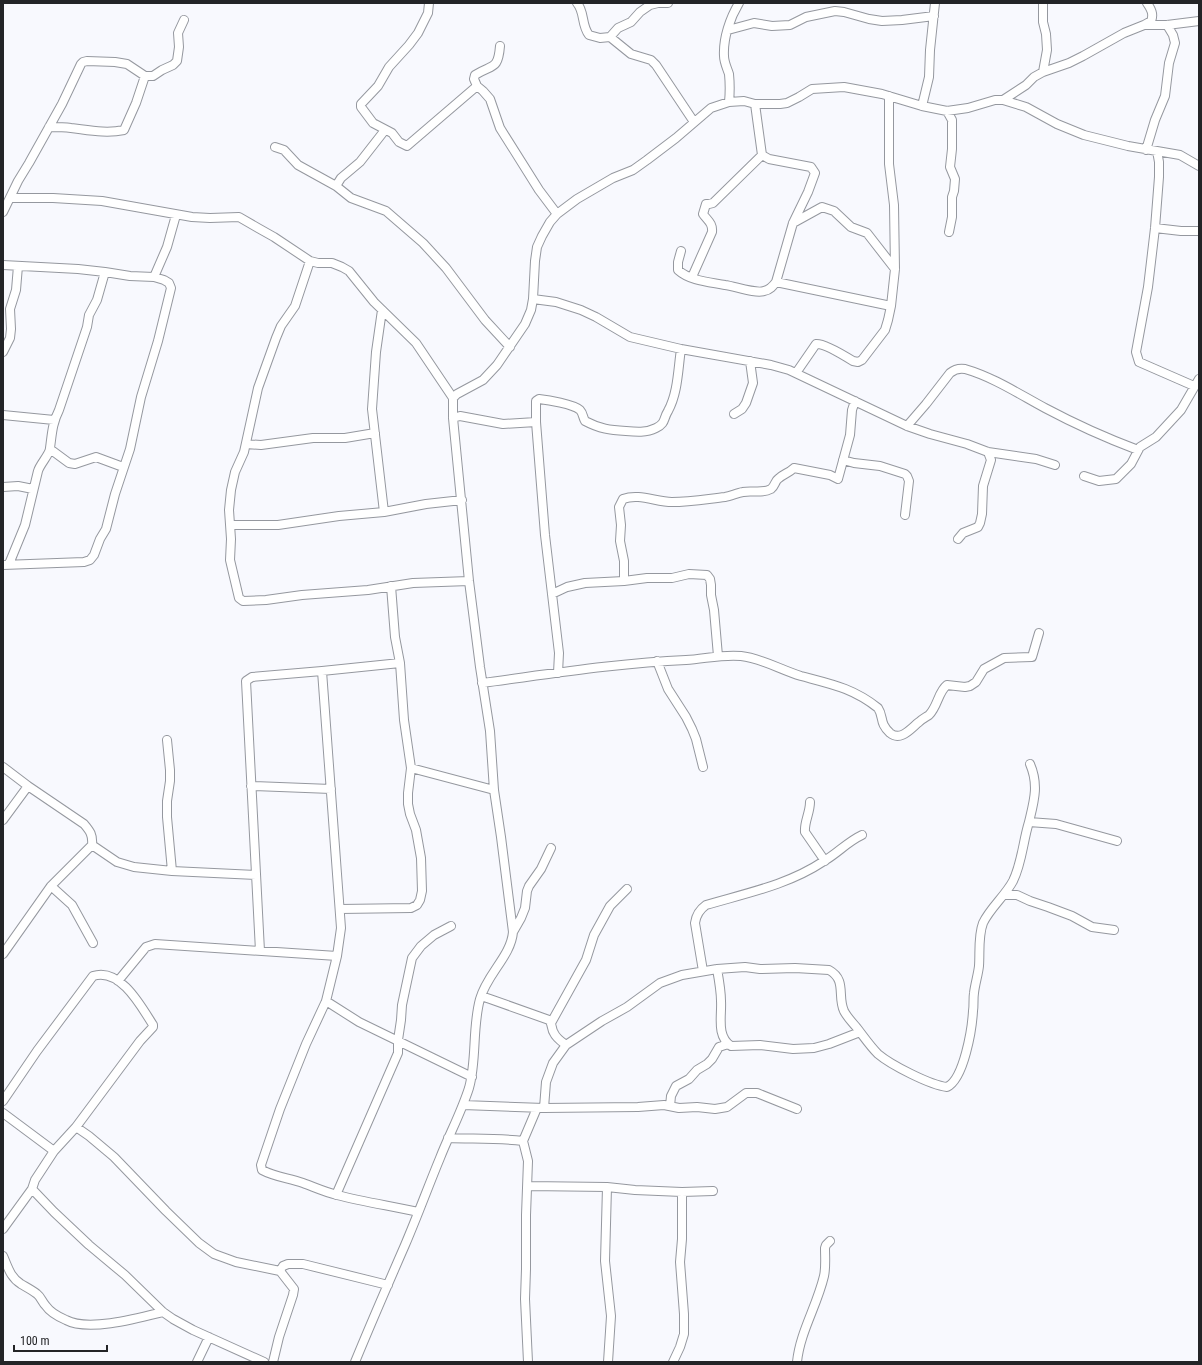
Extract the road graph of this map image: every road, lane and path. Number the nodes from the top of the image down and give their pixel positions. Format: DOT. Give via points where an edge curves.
graph roads {
  1 [pos="429,3"];
  2 [pos="577,3"];
  3 [pos="668,3"];
  4 [pos="739,3"];
  5 [pos="935,3"];
  6 [pos="1043,3"];
  7 [pos="1147,3"];
  8 [pos="934,16"];
  9 [pos="184,20"];
  10 [pos="1199,20"];
  11 [pos="1144,25"];
  12 [pos="1167,25"];
  13 [pos="728,30"];
  14 [pos="610,37"];
  15 [pos="500,46"];
  16 [pos="1043,72"];
  17 [pos="145,76"];
  18 [pos="477,86"];
  19 [pos="889,96"];
  20 [pos="1003,100"];
  21 [pos="729,102"];
  22 [pos="755,104"];
  23 [pos="922,106"];
  24 [pos="947,111"];
  25 [pos="694,122"];
  26 [pos="49,127"];
  27 [pos="385,130"];
  28 [pos="276,147"];
  29 [pos="1146,150"];
  30 [pos="1157,152"];
  31 [pos="762,155"];
  32 [pos="1199,166"];
  33 [pos="336,186"];
  34 [pos="11,198"];
  35 [pos="3,212"];
  36 [pos="558,214"];
  37 [pos="176,215"];
  38 [pos="793,223"];
  39 [pos="1155,228"];
  40 [pos="1199,231"];
  41 [pos="949,232"];
  42 [pos="681,251"];
  43 [pos="310,261"];
  44 [pos="3,265"];
  45 [pos="18,266"];
  46 [pos="896,269"];
  47 [pos="104,272"];
  48 [pos="154,277"];
  49 [pos="692,277"];
  50 [pos="776,282"];
  51 [pos="533,299"];
  52 [pos="891,306"];
  53 [pos="382,310"];
  54 [pos="510,347"];
  55 [pos="680,348"];
  56 [pos="3,352"];
  57 [pos="750,361"];
  58 [pos="796,372"];
  59 [pos="1197,383"];
  60 [pos="453,398"];
  61 [pos="855,401"];
  62 [pos="734,414"];
  63 [pos="3,415"];
  64 [pos="453,418"];
  65 [pos="54,420"];
  66 [pos="536,422"];
  67 [pos="907,426"];
  68 [pos="376,433"];
  69 [pos="246,444"];
  70 [pos="50,449"];
  71 [pos="1138,450"];
  72 [pos="988,452"];
  73 [pos="843,460"];
  74 [pos="1055,465"];
  75 [pos="123,467"];
  76 [pos="1084,476"];
  77 [pos="3,487"];
  78 [pos="33,489"];
  79 [pos="462,500"];
  80 [pos="384,512"];
  81 [pos="905,515"];
  82 [pos="230,525"];
  83 [pos="958,539"];
  84 [pos="6,565"];
  85 [pos="469,581"];
  86 [pos="624,581"];
  87 [pos="391,586"];
  88 [pos="552,594"];
  89 [pos="1039,633"];
  90 [pos="718,656"];
  91 [pos="657,661"];
  92 [pos="400,663"];
  93 [pos="322,671"];
  94 [pos="558,674"];
  95 [pos="482,683"];
  96 [pos="167,740"];
  97 [pos="1030,764"];
  98 [pos="3,767"];
  99 [pos="703,767"];
  100 [pos="411,768"];
  101 [pos="28,786"];
  102 [pos="251,786"];
  103 [pos="331,789"];
  104 [pos="494,790"];
  105 [pos="810,802"];
  106 [pos="3,820"];
  107 [pos="1029,822"];
  108 [pos="862,835"];
  109 [pos="1117,841"];
  110 [pos="92,844"];
  111 [pos="551,848"];
  112 [pos="825,861"];
  113 [pos="172,871"];
  114 [pos="256,875"];
  115 [pos="1013,880"];
  116 [pos="51,886"];
  117 [pos="627,889"];
  118 [pos="1004,895"];
  119 [pos="1017,895"];
  120 [pos="340,909"];
  121 [pos="451,926"];
  122 [pos="1114,930"];
  123 [pos="513,932"];
  124 [pos="93,943"];
  125 [pos="260,951"];
  126 [pos="3,954"];
  127 [pos="337,956"];
  128 [pos="717,969"];
  129 [pos="703,971"];
  130 [pos="118,981"];
  131 [pos="481,996"];
  132 [pos="326,1002"];
  133 [pos="551,1023"];
  134 [pos="860,1032"];
  135 [pos="398,1040"];
  136 [pos="728,1044"];
  137 [pos="566,1045"];
  138 [pos="472,1077"];
  139 [pos="3,1101"];
  140 [pos="463,1105"];
  141 [pos="670,1106"];
  142 [pos="540,1108"];
  143 [pos="797,1109"];
  144 [pos="3,1113"];
  145 [pos="76,1127"];
  146 [pos="448,1138"];
  147 [pos="523,1141"];
  148 [pos="54,1151"];
  149 [pos="528,1186"];
  150 [pos="607,1187"];
  151 [pos="32,1189"];
  152 [pos="682,1192"];
  153 [pos="713,1192"];
  154 [pos="336,1195"];
  155 [pos="418,1212"];
  156 [pos="3,1229"];
  157 [pos="830,1241"];
  158 [pos="3,1256"];
  159 [pos="280,1271"];
  160 [pos="388,1284"];
  161 [pos="162,1312"];
  162 [pos="209,1337"];
  163 [pos="196,1362"];
  164 [pos="264,1362"];
  165 [pos="273,1362"];
  166 [pos="355,1362"];
  167 [pos="528,1362"];
  168 [pos="608,1362"];
  169 [pos="673,1362"];
  170 [pos="797,1362"];
  1 -- 27 [label="street" via="428,13 418,33 361,104 370,120"];
  2 -- 14 [label="street" via="589,35"];
  3 -- 14 [label="street" via="650,5 631,22 618,28"];
  4 -- 13 [label="street" via="731,16"];
  5 -- 8 [label="street"];
  6 -- 16 [label="street" via="1047,50"];
  7 -- 11 [label="street" via="1153,18"];
  8 -- 13 [label="street" via="882,21 835,11 806,17 790,25 754,23"];
  8 -- 23 [label="street" via="929,77"];
  9 -- 17 [label="street" via="178,33 177,60 153,76"];
  10 -- 12 [label="street"];
  11 -- 12 [label="street"];
  11 -- 16 [label="street" via="1069,63"];
  12 -- 29 [label="street" via="1175,43 1169,63 1165,96"];
  13 -- 21 [label="street" via="724,56 731,90"];
  14 -- 25 [label="street" via="632,54 651,60 656,65"];
  15 -- 18 [label="street" via="497,62 475,75"];
  16 -- 20 [label="street"];
  17 -- 26 [label="street" via="124,130 92,131"];
  17 -- 26 [label="street" via="127,64 83,62"];
  18 -- 27 [label="street" via="407,146"];
  18 -- 36 [label="street" via="488,96 500,128"];
  19 -- 22 [label="street" via="844,87 812,90 787,103"];
  19 -- 23 [label="street"];
  19 -- 46 [label="street" via="889,164 894,206"];
  20 -- 24 [label="street"];
  20 -- 29 [label="street" via="1026,107 1084,135"];
  21 -- 22 [label="street" via="744,101"];
  21 -- 25 [label="street" via="711,108"];
  22 -- 31 [label="street"];
  23 -- 24 [label="street"];
  24 -- 41 [label="street" via="952,120 950,167 955,179"];
  25 -- 36 [label="street" via="638,166 577,199"];
  26 -- 34 [label="street"];
  27 -- 33 [label="street" via="360,162 341,178"];
  28 -- 33 [label="street" via="284,150 298,165"];
  29 -- 30 [label="street"];
  30 -- 32 [label="street" via="1180,155"];
  30 -- 39 [label="street" via="1159,177"];
  31 -- 38 [label="street" via="769,159 811,167 815,172"];
  31 -- 49 [label="street" via="713,202 706,204 703,214 710,222 712,232"];
  33 -- 54 [label="street" via="351,198 386,211 423,243"];
  34 -- 35 [label="street"];
  34 -- 37 [label="street" via="102,201"];
  36 -- 51 [label="street" via="537,247"];
  37 -- 43 [label="street" via="241,217"];
  37 -- 48 [label="street" via="167,247"];
  38 -- 46 [label="street" via="822,206 829,208 851,227 867,233"];
  38 -- 50 [label="street"];
  39 -- 40 [label="street"];
  39 -- 59 [label="street" via="1137,358 1151,368"];
  42 -- 49 [label="street" via="678,270"];
  43 -- 53 [label="street" via="336,264 349,271"];
  43 -- 69 [label="street" via="295,306 278,332 258,388"];
  44 -- 45 [label="street"];
  45 -- 47 [label="street"];
  45 -- 56 [label="street" via="16,290 10,309 10,338"];
  46 -- 52 [label="street"];
  47 -- 48 [label="street"];
  47 -- 65 [label="street" via="97,300 89,315 81,347"];
  48 -- 75 [label="street" via="169,283 171,288 141,397 130,449"];
  49 -- 50 [label="street" via="764,292 772,288"];
  50 -- 52 [label="street"];
  51 -- 54 [label="street" via="525,324"];
  51 -- 55 [label="street" via="556,302 580,310 630,337"];
  52 -- 58 [label="street" via="885,330 862,360 853,361 819,343"];
  53 -- 60 [label="street" via="416,343"];
  53 -- 68 [label="street" via="372,394"];
  54 -- 60 [label="street" via="483,380"];
  55 -- 57 [label="street"];
  55 -- 66 [label="street" via="674,396 665,421 656,428 643,432 606,430 585,422 578,409 559,402 539,399 536,401"];
  57 -- 58 [label="street"];
  57 -- 62 [label="street" via="753,383 746,403"];
  58 -- 61 [label="street"];
  59 -- 71 [label="street" via="1181,410 1156,437"];
  60 -- 64 [label="street"];
  61 -- 67 [label="street"];
  61 -- 73 [label="street"];
  63 -- 65 [label="street"];
  64 -- 66 [label="street" via="460,416 503,424"];
  64 -- 79 [label="street"];
  65 -- 70 [label="street"];
  66 -- 88 [label="street"];
  67 -- 71 [label="street" via="950,373 963,369 1013,390 1120,444"];
  67 -- 72 [label="street"];
  68 -- 69 [label="street" via="345,438 313,438 261,446"];
  68 -- 80 [label="street"];
  69 -- 82 [label="street" via="234,472 229,510"];
  70 -- 75 [label="street" via="69,463 75,464 96,457"];
  70 -- 78 [label="street" via="40,464"];
  71 -- 76 [label="street" via="1131,464 1116,480 1091,480"];
  72 -- 74 [label="street" via="1036,459"];
  72 -- 83 [label="street" via="991,460 983,486 980,523 978,527 963,533"];
  73 -- 81 [label="street" via="905,474 909,481"];
  73 -- 86 [label="street" via="838,479 794,468 776,480 770,489 759,492 672,502 640,497 623,499 619,507"];
  75 -- 84 [label="street" via="106,529 90,560 77,563"];
  77 -- 78 [label="street"];
  78 -- 84 [label="street" via="25,525"];
  79 -- 80 [label="street"];
  79 -- 85 [label="street"];
  80 -- 82 [label="street" via="278,525"];
  82 -- 87 [label="street" via="230,560 239,598 243,602"];
  85 -- 87 [label="street"];
  85 -- 95 [label="street"];
  86 -- 88 [label="street" via="586,583 567,587"];
  86 -- 90 [label="street" via="672,578 689,574 707,575 711,585"];
  87 -- 92 [label="street"];
  88 -- 94 [label="street" via="559,653"];
  89 -- 90 [label="street" via="1032,657 1004,658 984,669 976,682 970,686 947,685 930,714 908,732 897,736 890,733 882,724 878,708 848,690 742,656"];
  90 -- 91 [label="street"];
  91 -- 94 [label="street"];
  91 -- 99 [label="street" via="668,690 692,729"];
  92 -- 93 [label="street"];
  92 -- 100 [label="street"];
  93 -- 102 [label="street" via="252,677 246,681"];
  93 -- 103 [label="street"];
  94 -- 95 [label="street"];
  95 -- 104 [label="street" via="490,731"];
  96 -- 113 [label="street" via="170,781 167,817"];
  97 -- 107 [label="street" via="1036,781"];
  98 -- 101 [label="street"];
  100 -- 104 [label="street"];
  100 -- 120 [label="street" via="408,804 421,858 420,900 411,908"];
  101 -- 106 [label="street"];
  101 -- 110 [label="street" via="84,824 93,837"];
  102 -- 103 [label="street"];
  102 -- 114 [label="street"];
  103 -- 120 [label="street"];
  104 -- 123 [label="street"];
  105 -- 112 [label="street" via="805,832"];
  107 -- 109 [label="street" via="1056,824"];
  107 -- 115 [label="street"];
  108 -- 112 [label="street"];
  110 -- 113 [label="street" via="117,862 134,867"];
  110 -- 116 [label="street"];
  111 -- 123 [label="street" via="529,886 525,908"];
  112 -- 129 [label="street" via="789,880 700,909 695,923"];
  113 -- 114 [label="street"];
  114 -- 125 [label="street"];
  115 -- 118 [label="street"];
  115 -- 119 [label="street"];
  116 -- 124 [label="street" via="72,905"];
  116 -- 126 [label="street"];
  117 -- 133 [label="street" via="607,912 594,935 586,960"];
  118 -- 119 [label="street"];
  118 -- 134 [label="street" via="984,922 980,932 979,966 970,1039 961,1067 950,1085 943,1086 910,1074 879,1054"];
  119 -- 122 [label="street" via="1064,912 1092,927"];
  120 -- 127 [label="street" via="341,928"];
  121 -- 135 [label="street" via="434,935 412,958"];
  123 -- 131 [label="street" via="511,945"];
  125 -- 127 [label="street"];
  125 -- 130 [label="street" via="155,944 146,947"];
  127 -- 132 [label="street"];
  128 -- 129 [label="street"];
  128 -- 134 [label="street" via="745,967 829,970 840,981 843,1009"];
  128 -- 136 [label="street" via="722,1000 721,1026"];
  129 -- 137 [label="street" via="660,983"];
  130 -- 139 [label="street" via="106,975 93,976"];
  130 -- 145 [label="street" via="128,988 153,1027"];
  131 -- 133 [label="street" via="549,1020"];
  131 -- 138 [label="street" via="477,1012"];
  132 -- 135 [label="street" via="359,1022"];
  132 -- 154 [label="street" via="280,1109 261,1165 262,1170 270,1174 302,1182"];
  133 -- 137 [label="street" via="555,1035"];
  134 -- 136 [label="street" via="829,1044 808,1048"];
  135 -- 138 [label="street"];
  135 -- 154 [label="street" via="398,1053"];
  136 -- 141 [label="street" via="719,1047 707,1064 676,1086"];
  137 -- 142 [label="street" via="546,1082"];
  138 -- 140 [label="street"];
  140 -- 142 [label="street"];
  140 -- 146 [label="street"];
  141 -- 142 [label="street" via="664,1104 638,1107"];
  141 -- 143 [label="street" via="722,1108 751,1092"];
  142 -- 147 [label="street"];
  144 -- 148 [label="street"];
  145 -- 148 [label="street"];
  145 -- 159 [label="street" via="114,1157 204,1247 214,1254 236,1262"];
  146 -- 147 [label="street"];
  146 -- 155 [label="street"];
  147 -- 149 [label="street" via="528,1161"];
  148 -- 151 [label="street"];
  149 -- 150 [label="street"];
  149 -- 167 [label="street" via="525,1299"];
  150 -- 152 [label="street"];
  150 -- 168 [label="street" via="605,1261 611,1316"];
  151 -- 156 [label="street"];
  151 -- 161 [label="street" via="90,1245 125,1274"];
  152 -- 153 [label="street"];
  152 -- 169 [label="street" via="680,1262 684,1334"];
  154 -- 155 [label="street"];
  155 -- 160 [label="street"];
  157 -- 170 [label="street" via="826,1245 824,1276 800,1345"];
  158 -- 161 [label="street" via="11,1275 17,1281 35,1292 52,1312 74,1324 134,1320"];
  159 -- 160 [label="street" via="288,1264 303,1264"];
  159 -- 165 [label="street" via="294,1289"];
  160 -- 166 [label="street"];
  161 -- 162 [label="street"];
  162 -- 163 [label="street"];
  162 -- 164 [label="street"];
}
